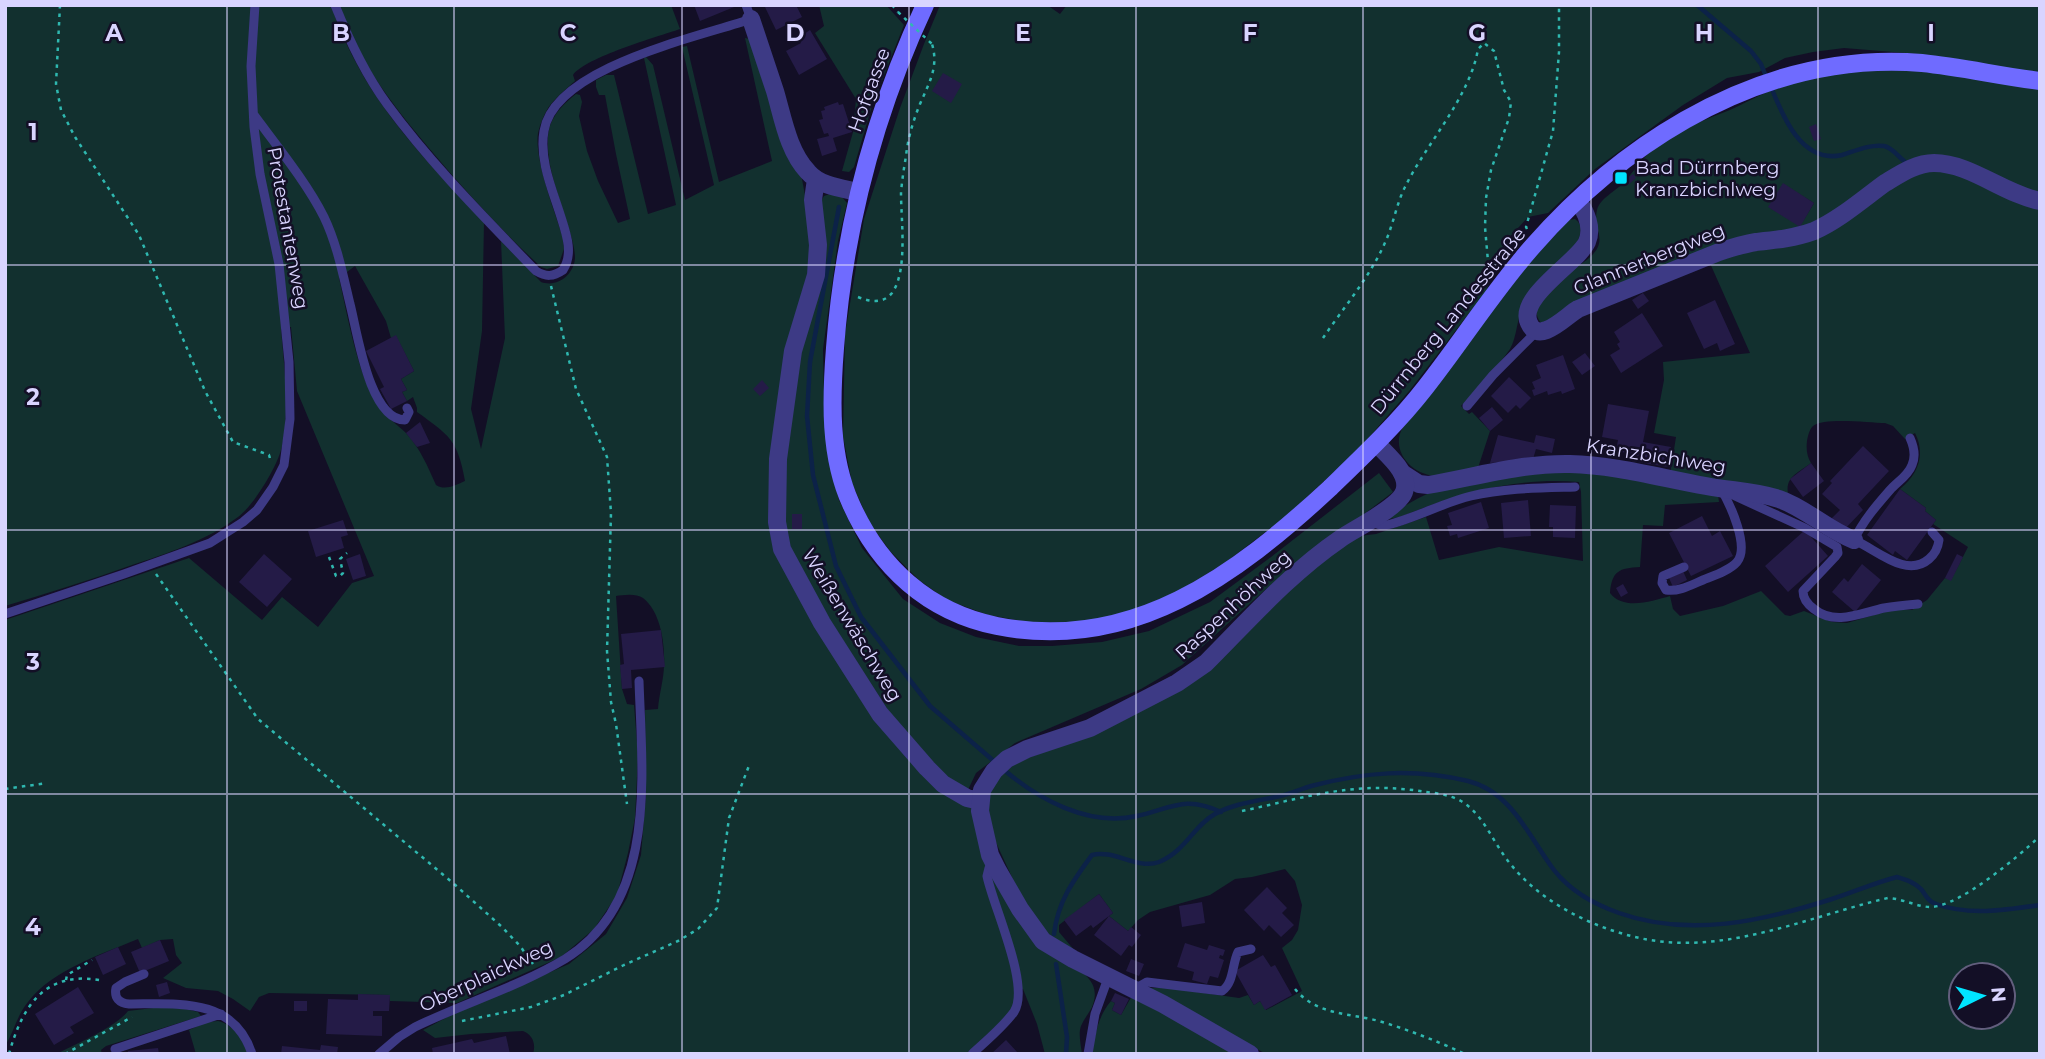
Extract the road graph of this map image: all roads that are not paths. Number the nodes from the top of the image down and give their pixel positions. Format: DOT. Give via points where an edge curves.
graph roads {
  1 [pos="256,5"];
  2 [pos="925,5"];
  3 [pos="335,6"];
  4 [pos="749,12"];
  5 [pos="2040,81"];
  6 [pos="253,113"];
  7 [pos="816,179"];
  8 [pos="858,192"];
  9 [pos="1578,201"];
  10 [pos="2040,201"];
  11 [pos="1537,331"];
  12 [pos="1467,406"];
  13 [pos="407,408"];
  14 [pos="1910,438"];
  15 [pos="1377,444"];
  16 [pos="1402,473"];
  17 [pos="1434,484"];
  18 [pos="1575,487"];
  19 [pos="1721,489"];
  20 [pos="1398,502"];
  21 [pos="1368,521"];
  22 [pos="1932,532"];
  23 [pos="1854,540"];
  24 [pos="1684,567"];
  25 [pos="1917,604"];
  26 [pos="5,614"];
  27 [pos="639,681"];
  28 [pos="980,801"];
  29 [pos="995,863"];
  30 [pos="1251,949"];
  31 [pos="144,974"];
  32 [pos="1108,978"];
  33 [pos="1133,990"];
  34 [pos="221,1014"];
  35 [pos="115,1049"];
  36 [pos="252,1054"];
  37 [pos="379,1054"];
  38 [pos="972,1054"];
  39 [pos="1088,1054"];
  40 [pos="1250,1054"];
  1 -- 6 [label="lane, Protestantenweg"];
  2 -- 8 [label="main road, Hofgasse" via="880,118"];
  3 -- 4 [label="lane" via="386,103 491,224 536,271 550,276 562,270 569,257 542,144 554,108 609,68"];
  4 -- 7 [label="street" via="794,150"];
  5 -- 9 [label="main road, Dürrnberg Landesstraße" via="1926,64 1872,61 1826,66 1766,82 1681,122"];
  6 -- 13 [label="lane" via="323,216 371,385 395,417 405,420"];
  6 -- 26 [label="lane, Protestantenweg" via="279,264 289,362 288,446 276,482 257,510 227,533 190,551"];
  7 -- 8 [label="street"];
  7 -- 28 [label="street, Weißenwäschweg" via="816,275 793,351 778,459 777,522 782,549 880,714 943,784"];
  8 -- 15 [label="main road, Dürrnberg Landesstraße" via="840,287 832,378 839,467 846,495 880,555 901,577 952,611 984,623 1054,632 1084,631 1156,611 1192,594 1277,536"];
  9 -- 11 [label="street, Glannerbergweg" via="1587,217 1587,242 1533,302 1528,318"];
  9 -- 15 [label="main road, Dürrnberg Landesstraße" via="1534,245"];
  10 -- 11 [label="street, Glannerbergweg" via="2014,194 1961,168 1921,164 1812,232 1719,252 1578,309 1553,328"];
  11 -- 12 [label="lane"];
  14 -- 23 [label="lane" via="1914,460 1909,472 1866,519"];
  15 -- 16 [label="street"];
  16 -- 17 [label="street, Kranzbichlweg" via="1419,484"];
  16 -- 20 [label="street" via="1405,486"];
  17 -- 19 [label="street, Kranzbichlweg" via="1523,467 1571,464"];
  17 -- 20 [label="street, Raspenhöhweg"];
  18 -- 21 [label="lane" via="1490,492 1387,525"];
  19 -- 23 [label="street, Kranzbichlweg" via="1781,500"];
  19 -- 24 [label="lane" via="1738,531 1740,557 1717,574 1682,589 1666,590 1663,576"];
  19 -- 25 [label="lane" via="1837,547 1835,557 1802,591 1807,604 1820,613 1851,617"];
  20 -- 21 [label="street, Raspenhöhweg"];
  21 -- 28 [label="street, Raspenhöhweg" via="1291,577 1206,663 1090,728 1027,749 1000,765 982,790"];
  22 -- 23 [label="lane" via="1939,540 1936,552 1912,567"];
  27 -- 37 [label="lane, Oberplaickweg" via="642,785 637,841 628,879 611,915 569,957 415,1027"];
  28 -- 29 [label="street" via="982,826"];
  29 -- 32 [label="street" via="1037,935"];
  29 -- 38 [label="lane" via="988,872 989,883 1004,925 1019,998 1014,1012"];
  30 -- 33 [label="lane" via="1238,952 1226,990 1152,982"];
  31 -- 34 [label="lane" via="116,988 117,999 122,1003 199,1006"];
  32 -- 33 [label="street"];
  32 -- 39 [label="lane"];
  33 -- 40 [label="street"];
  34 -- 35 [label="lane"];
  34 -- 36 [label="lane" via="246,1039"];
}
